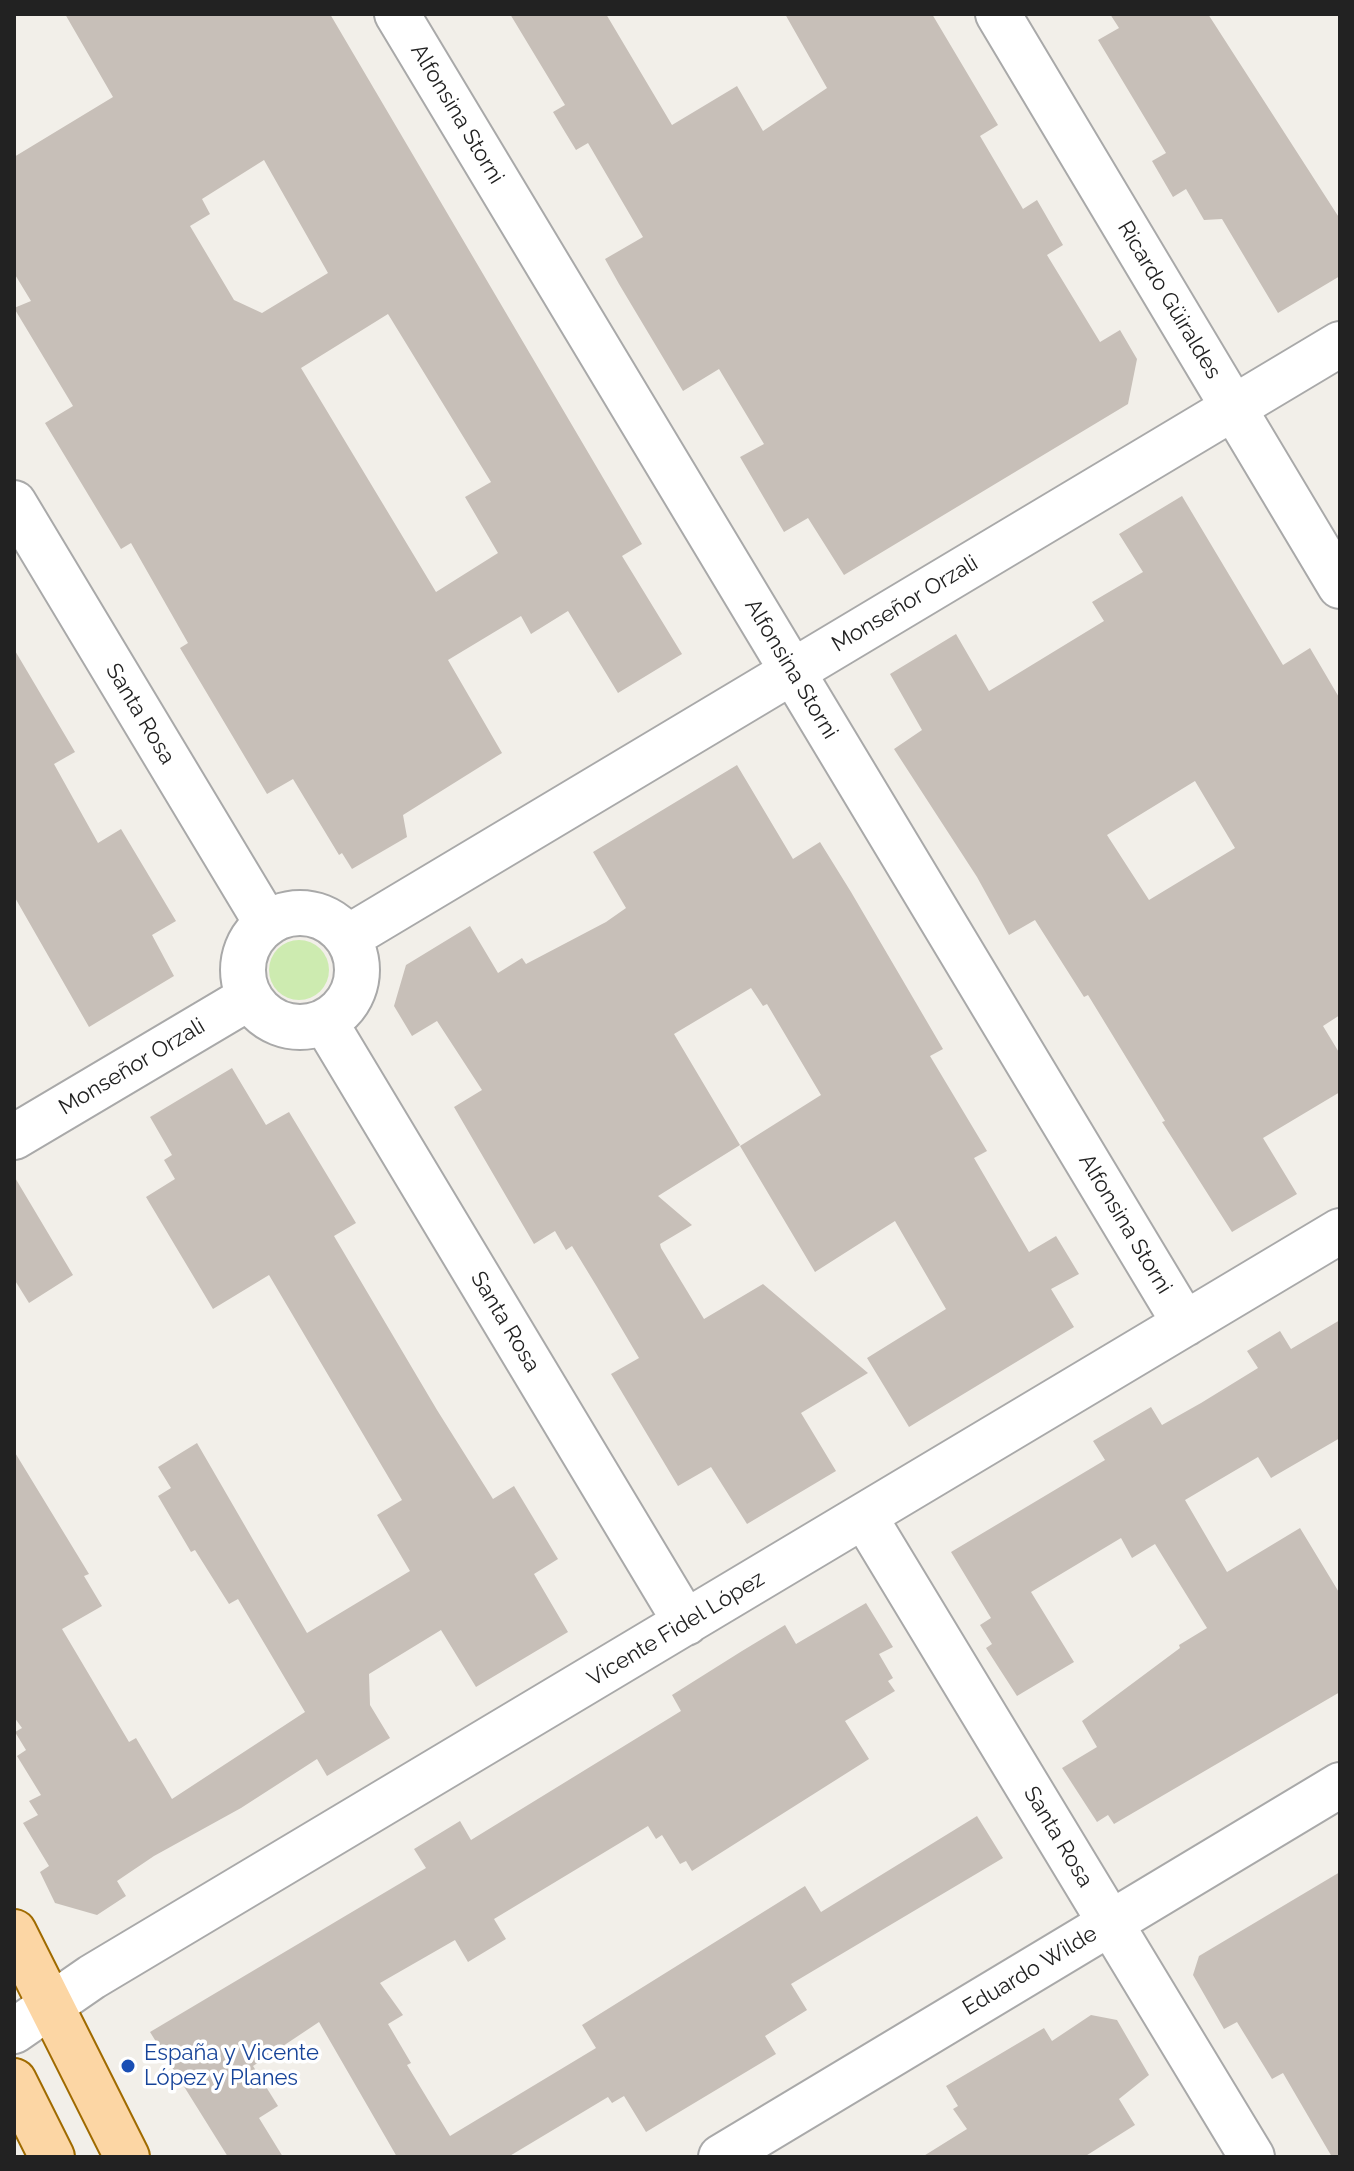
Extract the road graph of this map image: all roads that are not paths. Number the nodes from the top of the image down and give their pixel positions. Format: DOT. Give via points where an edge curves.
graph roads {
  1 [pos="397,14"];
  2 [pos="998,14"];
  3 [pos="1340,344"];
  4 [pos="1233,407"];
  5 [pos="14,503"];
  6 [pos="1340,586"];
  7 [pos="792,671"];
  8 [pos="267,924"];
  9 [pos="347,938"];
  10 [pos="250,997"];
  11 [pos="325,1022"];
  12 [pos="14,1137"];
  13 [pos="1340,1231"];
  14 [pos="1185,1324"];
  15 [pos="864,1516"];
  16 [pos="686,1623"];
  17 [pos="1340,1785"];
  18 [pos="1110,1923"];
  19 [pos="14,1932"];
  20 [pos="51,2006"];
  21 [pos="14,2031"];
  22 [pos="14,2081"];
  23 [pos="52,2157"];
  24 [pos="127,2157"];
  25 [pos="721,2157"];
  26 [pos="1252,2157"];
  1 -- 7 [label="street, Alfonsina Storni"];
  2 -- 4 [label="street, Ricardo Güiraldes"];
  3 -- 4 [label="street, Monseñor Orzali"];
  4 -- 6 [label="street, Ricardo Güiraldes"];
  4 -- 7 [label="street, Monseñor Orzali"];
  5 -- 8 [label="street, Santa Rosa"];
  7 -- 9 [label="street, Monseñor Orzali"];
  7 -- 14 [label="street, Alfonsina Storni"];
  8 -- 9 [label="street" via="285,915 315,915"];
  8 -- 10 [label="street" via="243,959"];
  9 -- 11 [label="street" via="356,958 354,990"];
  10 -- 11 [label="street" via="277,1024 307,1027"];
  10 -- 12 [label="street, Monseñor Orzali"];
  11 -- 16 [label="street, Santa Rosa"];
  13 -- 14 [label="street, Vicente Fidel López"];
  14 -- 15 [label="street, Vicente Fidel López"];
  15 -- 16 [label="street, Vicente Fidel López"];
  15 -- 18 [label="street, Santa Rosa"];
  16 -- 20 [label="street, Vicente Fidel López"];
  17 -- 18 [label="street, Eduardo Wilde"];
  18 -- 25 [label="street, Eduardo Wilde"];
  18 -- 26 [label="street, Santa Rosa"];
  19 -- 20 [label="main road"];
  20 -- 21 [label="street, Vicente Fidel López"];
  20 -- 24 [label="main road"];
  22 -- 23 [label="main road"];
}
